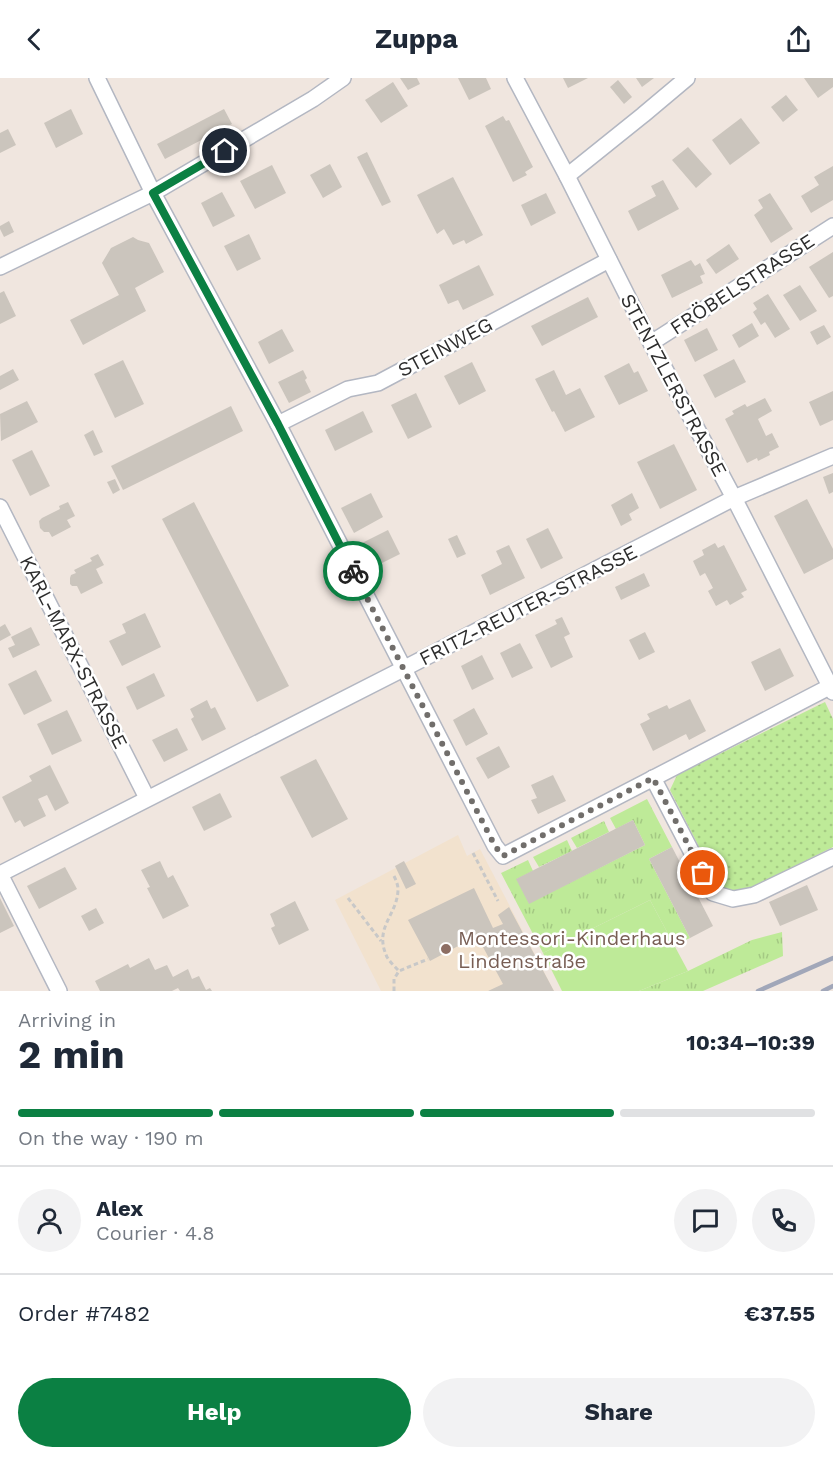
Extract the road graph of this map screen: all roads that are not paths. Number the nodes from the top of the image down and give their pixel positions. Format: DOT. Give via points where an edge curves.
graph roads {
  1 [pos="97,78"];
  2 [pos="343,78"];
  3 [pos="515,78"];
  4 [pos="687,78"];
  5 [pos="567,176"];
  6 [pos="153,193"];
  7 [pos="833,226"];
  8 [pos="609,260"];
  9 [pos="0,267"];
  10 [pos="651,343"];
  11 [pos="278,424"];
  12 [pos="833,456"];
  13 [pos="734,498"];
  14 [pos="0,507"];
  15 [pos="403,669"];
  16 [pos="832,688"];
  17 [pos="653,778"];
  18 [pos="147,798"];
  19 [pos="833,857"];
  20 [pos="0,874"];
  21 [pos="59,991"];
  1 -- 6 [label="street"];
  2 -- 6 [label="street"];
  3 -- 5 [label="street, STENTZLERSTRASSE"];
  4 -- 5 [label="street"];
  5 -- 8 [label="street, STENTZLERSTRASSE"];
  6 -- 9 [label="street"];
  6 -- 11 [label="street"];
  7 -- 10 [label="street, FRÖBELSTRASSE"];
  8 -- 10 [label="street, STENTZLERSTRASSE"];
  8 -- 11 [label="street, STEINWEG" via="378,383 348,389"];
  10 -- 13 [label="street, STENTZLERSTRASSE"];
  11 -- 15 [label="street"];
  12 -- 13 [label="street, FRITZ-REUTER-STRASSE"];
  13 -- 15 [label="street, FRITZ-REUTER-STRASSE"];
  13 -- 16 [label="street, STENTZLERSTRASSE"];
  14 -- 18 [label="street, KARL-MARX-STRASSE"];
  15 -- 17 [label="street" via="503,856"];
  15 -- 18 [label="street, FRITZ-REUTER-STRASSE"];
  16 -- 17 [label="street"];
  17 -- 19 [label="street" via="713,892 733,899 754,895"];
  18 -- 20 [label="street, FRITZ-REUTER-STRASSE"];
  20 -- 21 [label="street, FRITZ-REUTER-STRASSE"];
}
